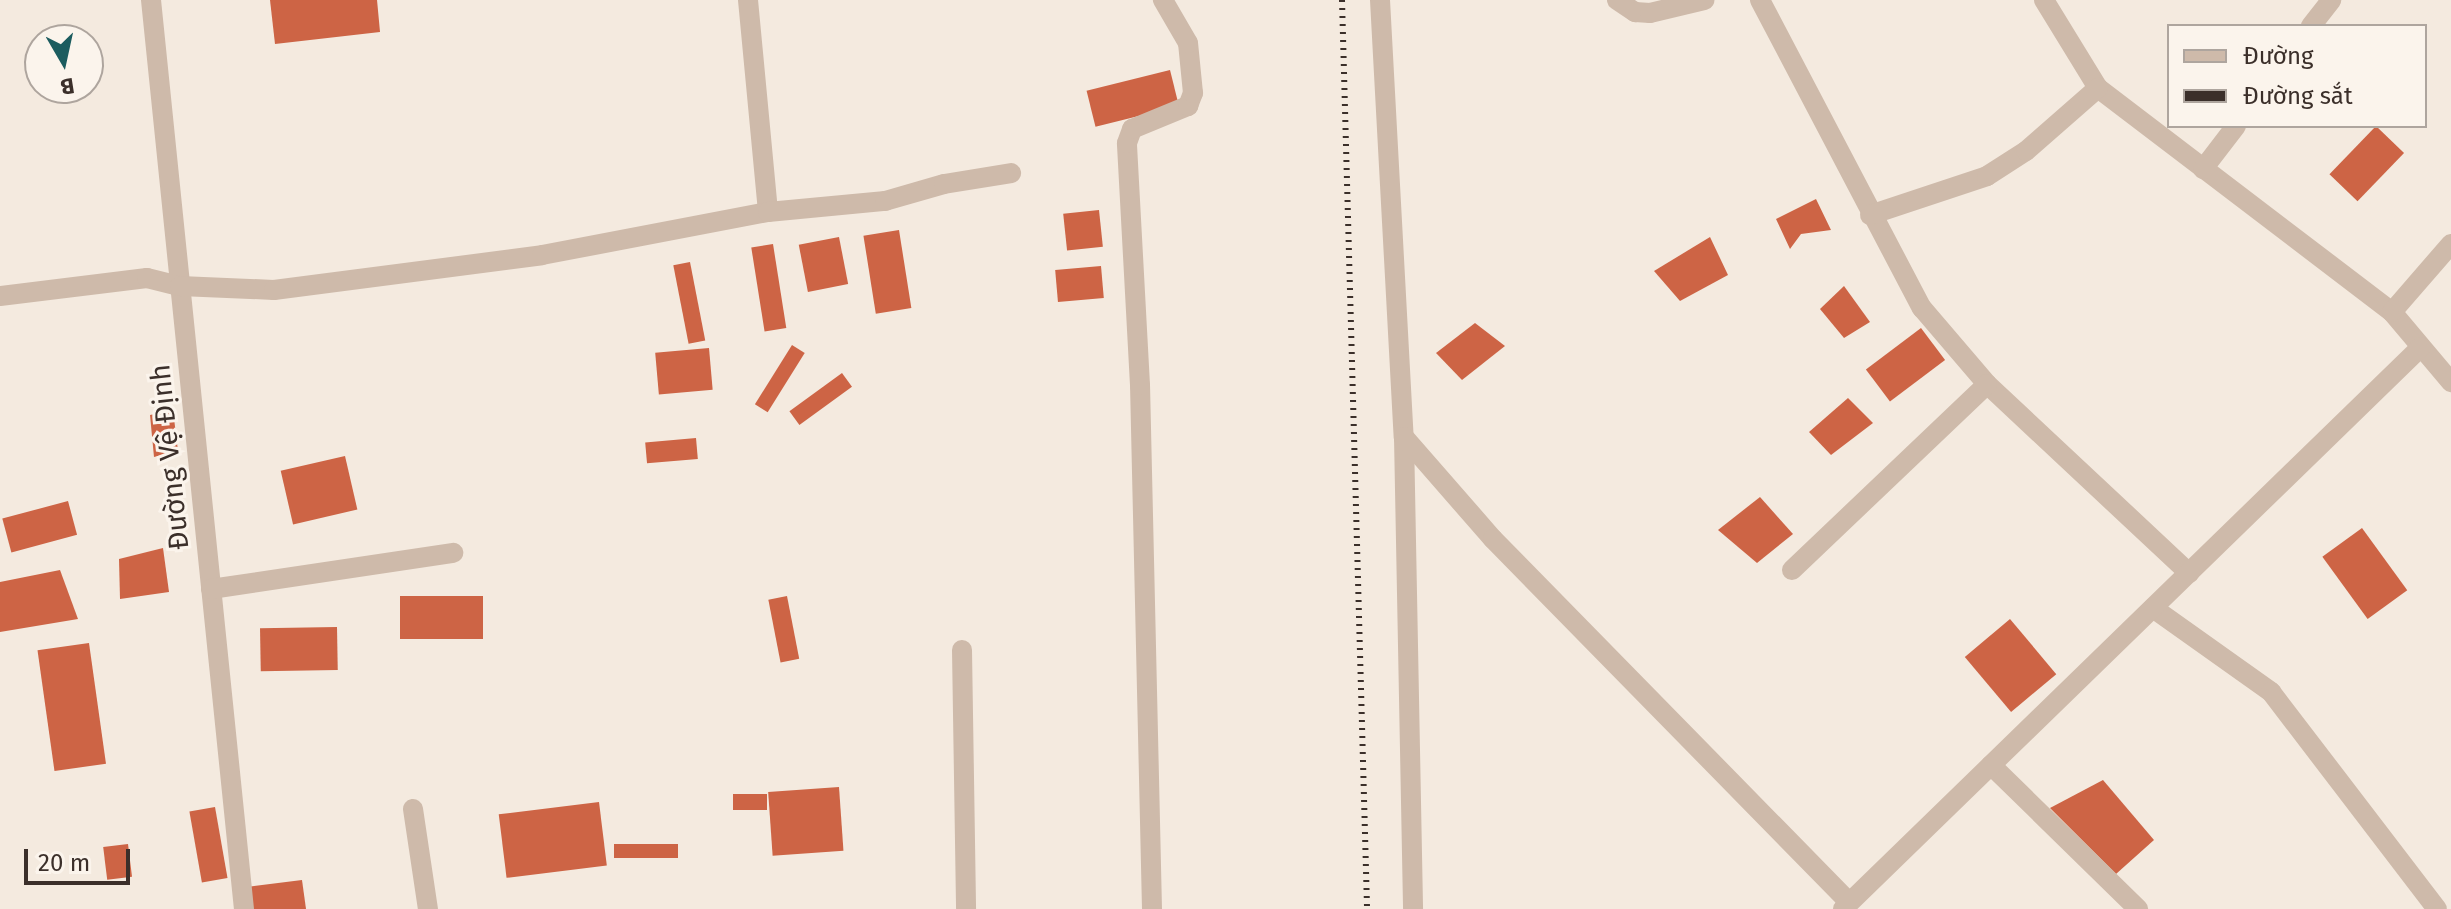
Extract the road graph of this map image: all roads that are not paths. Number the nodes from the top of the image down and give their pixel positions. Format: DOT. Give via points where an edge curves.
graph roads {
  1 [pos="151,0"];
  2 [pos="748,0"];
  3 [pos="1163,0"];
  4 [pos="1380,0"];
  5 [pos="1617,0"];
  6 [pos="1704,0"];
  7 [pos="1760,0"];
  8 [pos="2044,0"];
  9 [pos="2331,0"];
  10 [pos="2313,24"];
  11 [pos="2098,88"];
  12 [pos="2234,128"];
  13 [pos="2203,169"];
  14 [pos="1011,173"];
  15 [pos="768,212"];
  16 [pos="1870,215"];
  17 [pos="2451,244"];
  18 [pos="180,286"];
  19 [pos="0,296"];
  20 [pos="2392,312"];
  21 [pos="2421,347"];
  22 [pos="2451,382"];
  23 [pos="1987,384"];
  24 [pos="1404,437"];
  25 [pos="453,553"];
  26 [pos="1792,570"];
  27 [pos="2189,573"];
  28 [pos="211,589"];
  29 [pos="2153,608"];
  30 [pos="962,650"];
  31 [pos="1991,765"];
  32 [pos="413,809"];
  33 [pos="1846,906"];
  34 [pos="244,909"];
  35 [pos="428,909"];
  36 [pos="966,909"];
  37 [pos="1152,909"];
  38 [pos="1413,909"];
  39 [pos="2138,909"];
  40 [pos="2437,909"];
  1 -- 18 [label="street, Đường Vệ Định"];
  2 -- 15 [label="street"];
  3 -- 37 [label="street" via="1188,43 1193,93 1188,106 1132,129 1127,143 1140,385"];
  4 -- 24 [label="street"];
  5 -- 6 [label="street" via="1635,12 1650,13"];
  7 -- 16 [label="street"];
  8 -- 11 [label="street"];
  9 -- 10 [label="street"];
  11 -- 13 [label="street"];
  11 -- 16 [label="street" via="2026,151 1987,176"];
  12 -- 13 [label="street"];
  13 -- 20 [label="street"];
  14 -- 15 [label="street" via="885,201"];
  15 -- 18 [label="street" via="570,251 274,290"];
  16 -- 23 [label="street" via="1922,308"];
  17 -- 20 [label="street"];
  18 -- 19 [label="street" via="147,278"];
  18 -- 28 [label="street, Đường Vệ Định"];
  20 -- 21 [label="street"];
  21 -- 22 [label="street"];
  21 -- 27 [label="street"];
  23 -- 26 [label="street"];
  23 -- 27 [label="street"];
  24 -- 33 [label="street" via="1493,539"];
  24 -- 38 [label="street"];
  25 -- 28 [label="street"];
  27 -- 29 [label="street"];
  28 -- 34 [label="street, Đường Vệ Định"];
  29 -- 31 [label="street"];
  29 -- 40 [label="street" via="2271,692"];
  30 -- 36 [label="street"];
  31 -- 33 [label="street"];
  31 -- 39 [label="street"];
  32 -- 35 [label="street"];
}
